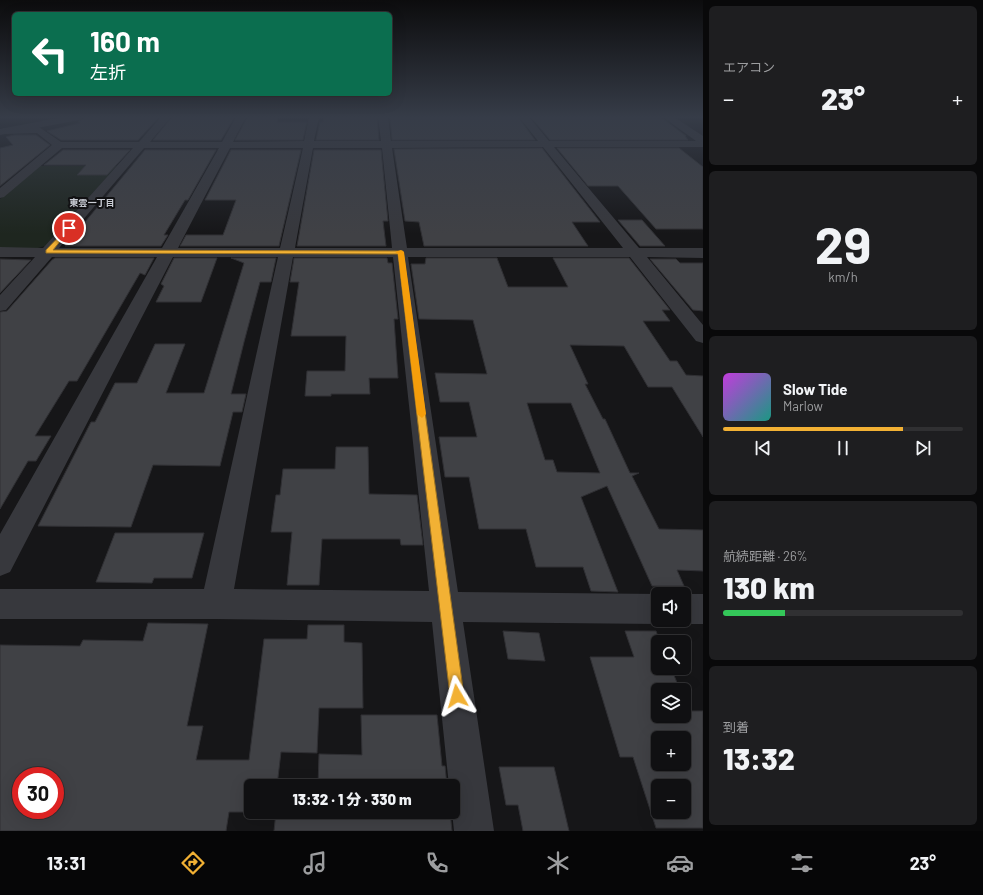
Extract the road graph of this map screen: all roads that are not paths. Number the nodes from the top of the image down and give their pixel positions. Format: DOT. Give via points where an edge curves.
graph roads {
  1 [pos="46,156"];
  2 [pos="133,156"];
  3 [pos="220,156"];
  4 [pos="306,156"];
  5 [pos="389,156"];
  6 [pos="555,156"];
  7 [pos="1,193"];
  8 [pos="287,251"];
  9 [pos="0,252"];
  10 [pos="48,252"];
  11 [pos="168,252"];
  12 [pos="401,252"];
  13 [pos="633,253"];
  14 [pos="703,253"];
  15 [pos="0,306"];
  16 [pos="685,316"];
  17 [pos="703,316"];
  18 [pos="703,337"];
  19 [pos="0,562"];
  20 [pos="0,604"];
  21 [pos="216,604"];
  22 [pos="446,607"];
  23 [pos="651,609"];
  24 [pos="691,609"];
  25 [pos="703,610"];
  26 [pos="474,831"];
  1 -- 7 [label="street"];
  2 -- 10 [label="street"];
  3 -- 11 [label="street"];
  4 -- 8 [label="street"];
  5 -- 12 [label="street"];
  6 -- 13 [label="street"];
  8 -- 11 [label="street"];
  8 -- 12 [label="street"];
  8 -- 21 [label="street"];
  9 -- 10 [label="street"];
  10 -- 11 [label="street"];
  10 -- 15 [label="street"];
  11 -- 19 [label="street"];
  12 -- 13 [label="street"];
  12 -- 22 [label="street"];
  13 -- 14 [label="street"];
  13 -- 16 [label="street"];
  16 -- 17 [label="street"];
  16 -- 18 [label="street"];
  20 -- 21 [label="street"];
  21 -- 22 [label="street"];
  22 -- 23 [label="street"];
  22 -- 26 [label="street"];
  24 -- 25 [label="street"];
}
